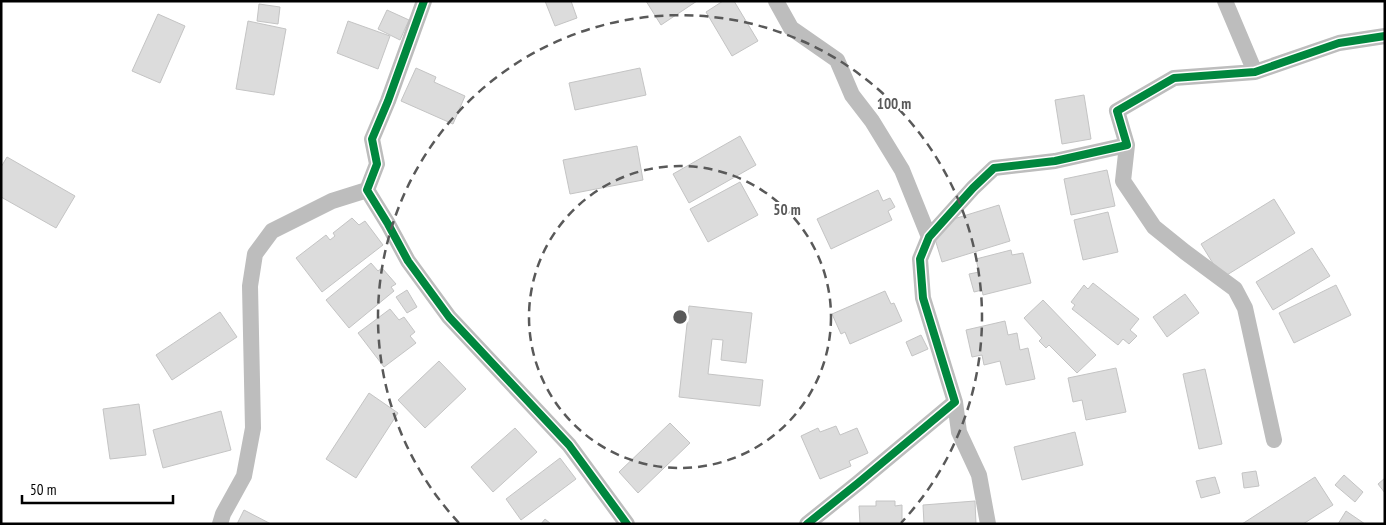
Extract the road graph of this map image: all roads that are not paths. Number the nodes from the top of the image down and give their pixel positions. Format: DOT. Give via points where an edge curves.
graph roads {
  1 [pos="424,1"];
  2 [pos="776,1"];
  3 [pos="1225,1"];
  4 [pos="1385,36"];
  5 [pos="1255,72"];
  6 [pos="1127,145"];
  7 [pos="367,190"];
  8 [pos="929,237"];
  9 [pos="955,402"];
  10 [pos="1274,440"];
  11 [pos="220,524"];
  12 [pos="627,524"];
  13 [pos="807,524"];
  14 [pos="988,524"];
  1 -- 7 [label="street" via="372,140 377,164"];
  2 -- 8 [label="street" via="791,28 837,60 852,96 872,121 902,170"];
  3 -- 5 [label="street"];
  4 -- 5 [label="street" via="1339,43"];
  5 -- 6 [label="street" via="1174,78 1117,111"];
  6 -- 8 [label="street" via="1055,161 994,168"];
  6 -- 10 [label="street" via="1123,181 1154,227 1235,289 1245,308"];
  7 -- 11 [label="street" via="332,201 272,231 255,254 250,286 253,428 244,476"];
  7 -- 12 [label="street" via="408,261 449,317 569,445"];
  8 -- 9 [label="street" via="920,258 923,298"];
  9 -- 13 [label="street"];
  9 -- 14 [label="street" via="959,432 979,475"];
}
